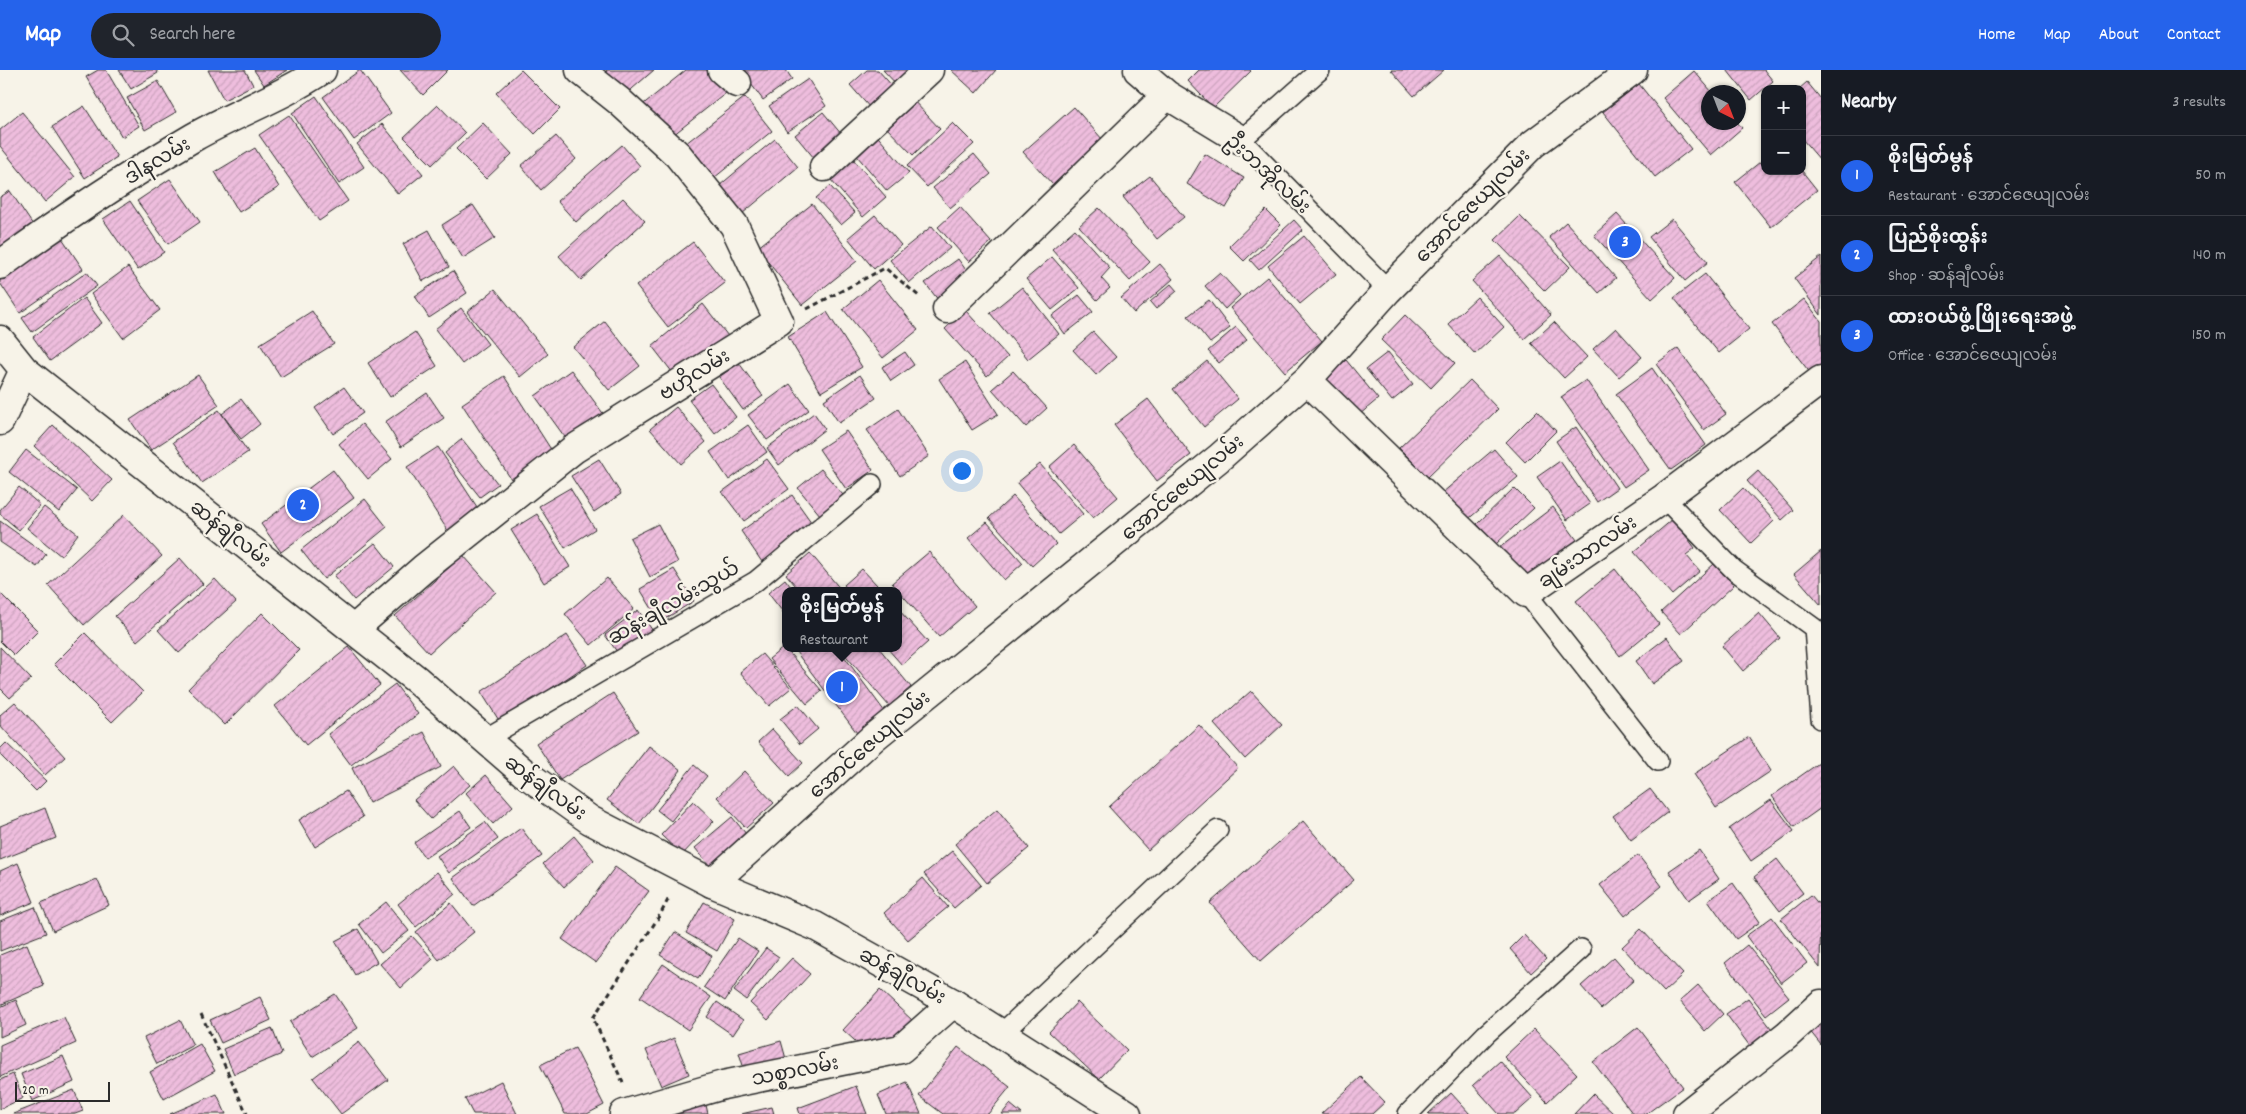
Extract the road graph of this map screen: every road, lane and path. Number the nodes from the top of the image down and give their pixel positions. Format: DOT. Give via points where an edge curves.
graph roads {
  1 [pos="322,70"];
  2 [pos="580,70"];
  3 [pos="930,70"];
  4 [pos="1138,70"];
  5 [pos="1320,70"];
  6 [pos="1633,70"];
  7 [pos="1167,95"];
  8 [pos="1241,140"];
  9 [pos="824,167"];
  10 [pos="0,264"];
  11 [pos="1388,290"];
  12 [pos="947,309"];
  13 [pos="780,321"];
  14 [pos="0,340"];
  15 [pos="24,370"];
  16 [pos="1307,380"];
  17 [pos="1821,380"];
  18 [pos="0,421"];
  19 [pos="872,484"];
  20 [pos="1664,498"];
  21 [pos="1526,593"];
  22 [pos="354,630"];
  23 [pos="1821,719"];
  24 [pos="483,740"];
  25 [pos="1658,761"];
  26 [pos="1218,830"];
  27 [pos="684,868"];
  28 [pos="712,883"];
  29 [pos="1581,949"];
  30 [pos="953,1003"];
  31 [pos="1821,1004"];
  32 [pos="201,1014"];
  33 [pos="1001,1034"];
  34 [pos="630,1112"];
  35 [pos="247,1114"];
  36 [pos="1127,1114"];
  37 [pos="1408,1114"];
  38 [pos="1687,1114"];
  1 -- 10 [label="street, ဒါနလမ်း" via="305,82 195,137 72,212"];
  2 -- 13 [label="street" via="678,155 734,225"];
  3 -- 9 [label="street"];
  4 -- 7 [label="street, ဦးဘအိုလမ်း"];
  5 -- 8 [label="lane"];
  6 -- 11 [label="street, အောင်ဇေယျလမ်း" via="1533,144"];
  7 -- 8 [label="street, ဦးဘအိုလမ်း"];
  7 -- 12 [label="street"];
  8 -- 11 [label="lane, ဦးဘအိုလမ်း"];
  11 -- 16 [label="street, အောင်ဇေယျလမ်း"];
  12 -- 13 [label="path" via="930,305 885,268"];
  13 -- 22 [label="street, ဗဟိုလမ်း" via="574,449 423,569"];
  14 -- 15 [label="street, ဆန်ချီလမ်း"];
  15 -- 18 [label="street"];
  15 -- 22 [label="street, ဆန်ချီလမ်း"];
  16 -- 21 [label="street, ချမ်းသာလမ်း"];
  16 -- 28 [label="street, အောင်ဇေယျလမ်း" via="1219,458 874,737"];
  17 -- 20 [label="street, ချမ်းသာလမ်း"];
  19 -- 24 [label="lane, ဆန်းချီလမ်းသွယ်" via="756,580"];
  20 -- 21 [label="street, ချမ်းသာလမ်း"];
  20 -- 23 [label="lane" via="1734,570 1814,628"];
  21 -- 25 [label="lane"];
  22 -- 24 [label="street, ဆန်ချီလမ်း" via="417,680"];
  24 -- 27 [label="street, ဆန်ချီလမ်း" via="590,820"];
  26 -- 33 [label="lane"];
  27 -- 28 [label="street, ဆန်ချီလမ်း"];
  27 -- 34 [label="path" via="660,915 593,1018"];
  28 -- 30 [label="street, ဆန်ချီလမ်း" via="815,926"];
  29 -- 37 [label="lane" via="1486,1034"];
  30 -- 33 [label="street, ဆန်ချီလမ်း"];
  30 -- 34 [label="street, သစ္စာလမ်း" via="901,1049 723,1085"];
  31 -- 38 [label="street"];
  32 -- 35 [label="path"];
  33 -- 36 [label="street, ဆန်ချီလမ်း"];
}
